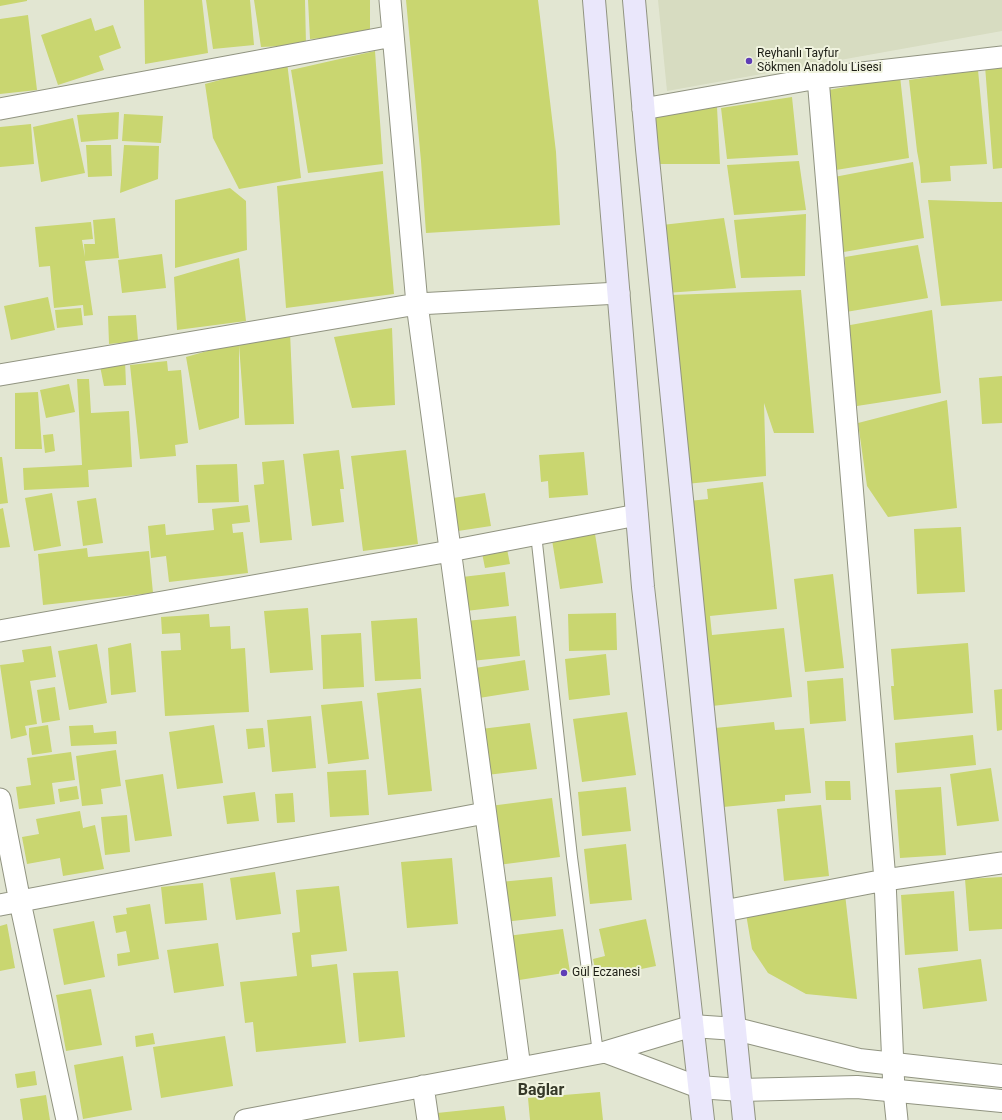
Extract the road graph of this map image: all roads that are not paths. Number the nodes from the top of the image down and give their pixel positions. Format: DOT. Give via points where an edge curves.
graph roads {
  1 [pos="390,0"];
  2 [pos="594,0"];
  3 [pos="634,0"];
  4 [pos="393,36"];
  5 [pos="1002,57"];
  6 [pos="818,78"];
  7 [pos="0,109"];
  8 [pos="643,109"];
  9 [pos="618,293"];
  10 [pos="417,304"];
  11 [pos="0,375"];
  12 [pos="637,515"];
  13 [pos="536,534"];
  14 [pos="450,551"];
  15 [pos="0,631"];
  16 [pos="0,799"];
  17 [pos="485,813"];
  18 [pos="1002,863"];
  19 [pos="886,880"];
  20 [pos="20,902"];
  21 [pos="0,905"];
  22 [pos="724,911"];
  23 [pos="692,1026"];
  24 [pos="736,1029"];
  25 [pos="601,1052"];
  26 [pos="893,1064"];
  27 [pos="520,1068"];
  28 [pos="1002,1076"];
  29 [pos="423,1086"];
  30 [pos="698,1087"];
  31 [pos="741,1090"];
  32 [pos="894,1091"];
  33 [pos="1002,1101"];
  34 [pos="67,1120"];
  35 [pos="245,1120"];
  36 [pos="428,1120"];
  37 [pos="703,1120"];
  38 [pos="744,1120"];
  39 [pos="897,1120"];
  1 -- 4 [label="street"];
  2 -- 9 [label="main road"];
  3 -- 8 [label="main road"];
  4 -- 7 [label="street"];
  4 -- 10 [label="street"];
  5 -- 6 [label="street"];
  6 -- 8 [label="street"];
  6 -- 19 [label="street"];
  8 -- 22 [label="main road"];
  9 -- 10 [label="street"];
  9 -- 12 [label="main road"];
  10 -- 11 [label="street"];
  10 -- 14 [label="street"];
  12 -- 13 [label="street"];
  12 -- 23 [label="main road"];
  13 -- 14 [label="street"];
  13 -- 25 [label="lane" via="572,857"];
  14 -- 15 [label="street"];
  14 -- 17 [label="street"];
  16 -- 20 [label="street"];
  17 -- 20 [label="street"];
  17 -- 27 [label="street"];
  18 -- 19 [label="street"];
  19 -- 22 [label="street"];
  19 -- 26 [label="street"];
  20 -- 21 [label="street"];
  20 -- 34 [label="street"];
  22 -- 24 [label="main road"];
  23 -- 24 [label="street"];
  23 -- 25 [label="street"];
  23 -- 30 [label="main road"];
  24 -- 26 [label="street" via="859,1060"];
  24 -- 31 [label="main road"];
  25 -- 27 [label="street"];
  25 -- 30 [label="street"];
  26 -- 28 [label="street"];
  26 -- 32 [label="street"];
  27 -- 29 [label="street"];
  29 -- 35 [label="street"];
  29 -- 36 [label="street"];
  30 -- 31 [label="street"];
  30 -- 37 [label="main road"];
  31 -- 32 [label="street" via="857,1087"];
  31 -- 38 [label="main road"];
  32 -- 33 [label="street"];
  32 -- 39 [label="street"];
}
